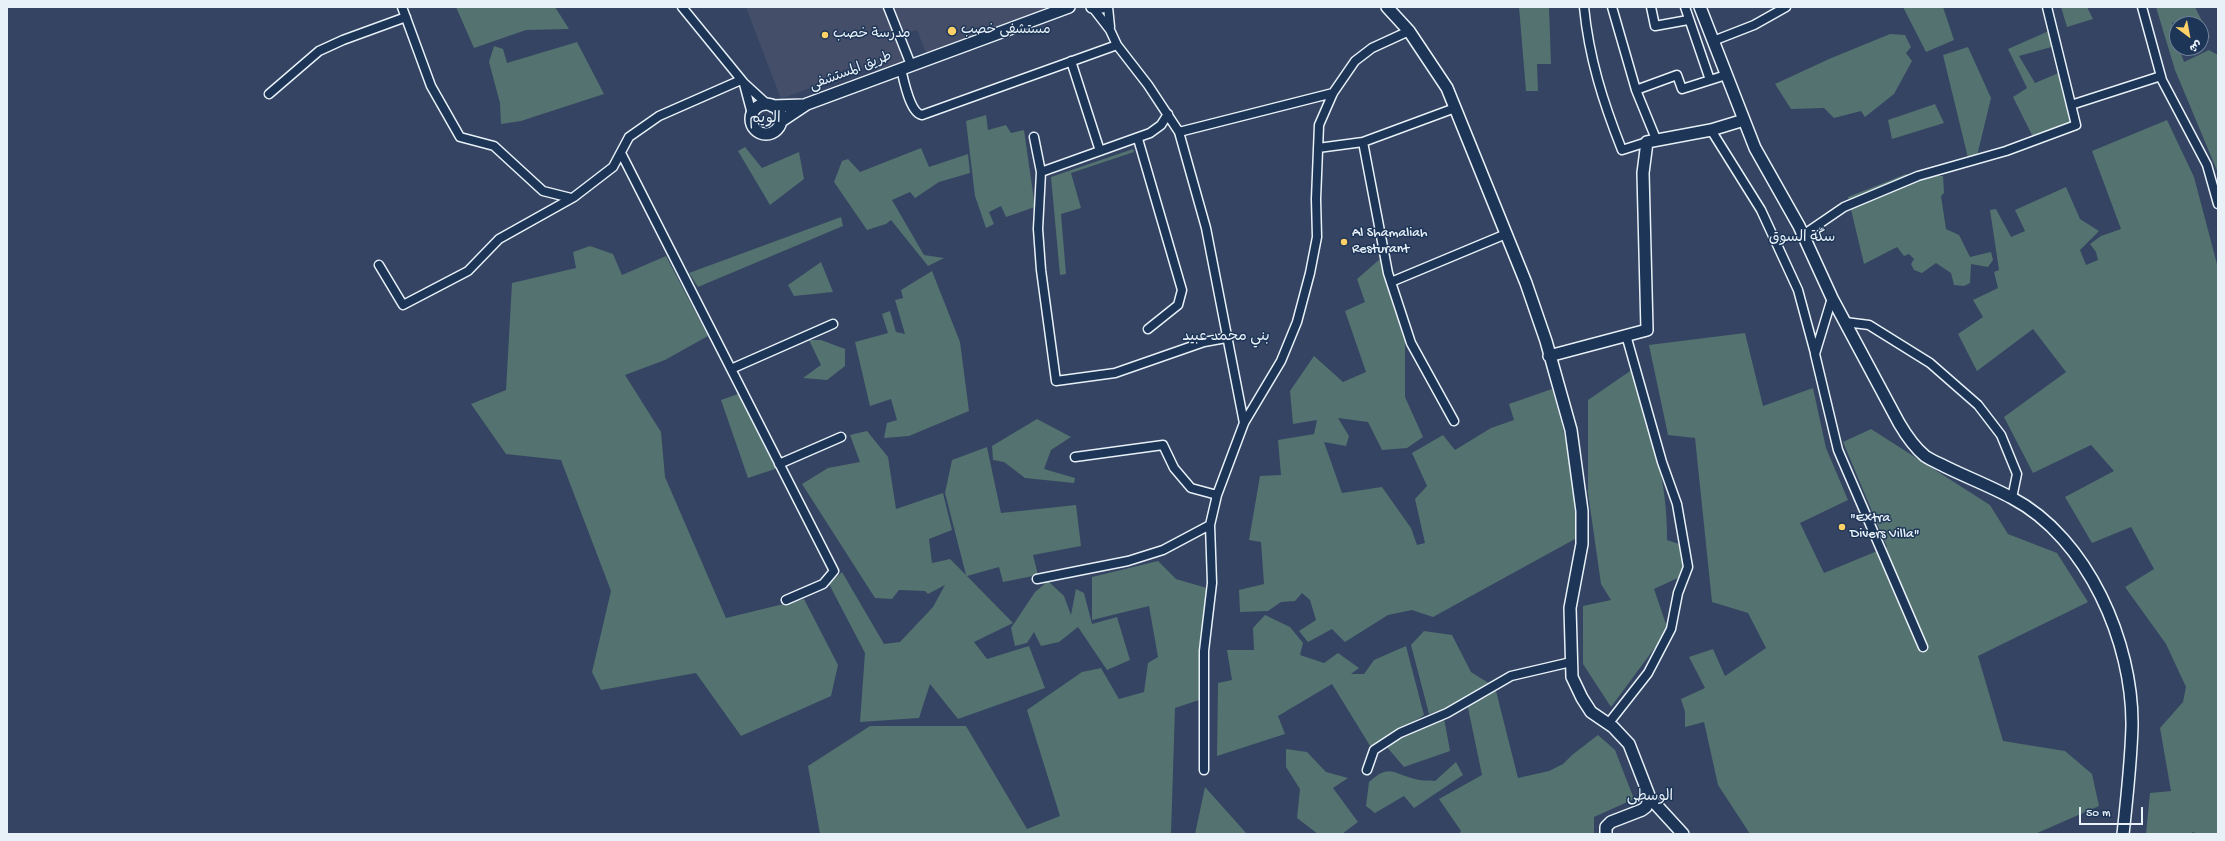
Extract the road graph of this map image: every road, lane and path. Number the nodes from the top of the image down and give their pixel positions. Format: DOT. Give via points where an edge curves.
graph roads {
  1 [pos="402,7"];
  2 [pos="682,7"];
  3 [pos="888,7"];
  4 [pos="1065,7"];
  5 [pos="1093,7"];
  6 [pos="1102,7"];
  7 [pos="1108,7"];
  8 [pos="1387,7"];
  9 [pos="1584,7"];
  10 [pos="1612,7"];
  11 [pos="1651,7"];
  12 [pos="1685,7"];
  13 [pos="1700,7"];
  14 [pos="2048,7"];
  15 [pos="2142,7"];
  16 [pos="1780,8"];
  17 [pos="406,17"];
  18 [pos="1688,20"];
  19 [pos="1110,30"];
  20 [pos="1409,31"];
  21 [pos="1713,41"];
  22 [pos="1117,45"];
  23 [pos="1071,61"];
  24 [pos="906,67"];
  25 [pos="1726,75"];
  26 [pos="2161,76"];
  27 [pos="1710,80"];
  28 [pos="742,82"];
  29 [pos="1636,90"];
  30 [pos="1333,93"];
  31 [pos="269,94"];
  32 [pos="806,104"];
  33 [pos="2071,105"];
  34 [pos="770,106"];
  35 [pos="1455,108"];
  36 [pos="752,114"];
  37 [pos="1168,114"];
  38 [pos="1744,120"];
  39 [pos="780,122"];
  40 [pos="1711,130"];
  41 [pos="1179,132"];
  42 [pos="1034,137"];
  43 [pos="1138,139"];
  44 [pos="1652,141"];
  45 [pos="1363,142"];
  46 [pos="1318,148"];
  47 [pos="1100,151"];
  48 [pos="621,153"];
  49 [pos="1041,172"];
  50 [pos="571,198"];
  51 [pos="2218,204"];
  52 [pos="1506,234"];
  53 [pos="1803,235"];
  54 [pos="379,265"];
  55 [pos="1391,282"];
  56 [pos="1832,298"];
  57 [pos="1845,322"];
  58 [pos="834,324"];
  59 [pos="1148,329"];
  60 [pos="1626,335"];
  61 [pos="1226,338"];
  62 [pos="1815,354"];
  63 [pos="1549,356"];
  64 [pos="731,369"];
  65 [pos="1454,421"];
  66 [pos="1244,423"];
  67 [pos="841,437"];
  68 [pos="1075,457"];
  69 [pos="779,464"];
  70 [pos="1217,495"];
  71 [pos="2012,498"];
  72 [pos="1210,525"];
  73 [pos="1037,579"];
  74 [pos="786,600"];
  75 [pos="1922,647"];
  76 [pos="1571,662"];
  77 [pos="1608,724"];
  78 [pos="1204,770"];
  79 [pos="1367,770"];
  80 [pos="1650,798"];
  81 [pos="1606,834"];
  82 [pos="1683,834"];
  83 [pos="2123,834"];
  1 -- 17 [label="street"];
  2 -- 28 [label="street"];
  3 -- 24 [label="street"];
  4 -- 24 [label="street, طريق المستشفى"];
  5 -- 6 [label="street"];
  5 -- 19 [label="street"];
  7 -- 19 [label="street"];
  8 -- 20 [label="street"];
  9 -- 44 [label="street" via="1600,92 1622,150"];
  10 -- 29 [label="street"];
  11 -- 18 [label="street" via="1656,26"];
  12 -- 18 [label="street"];
  13 -- 21 [label="street"];
  14 -- 33 [label="street"];
  15 -- 26 [label="street"];
  16 -- 21 [label="street" via="1754,25"];
  17 -- 31 [label="street" via="319,51"];
  17 -- 50 [label="street" via="431,86 460,137 494,146 543,191"];
  18 -- 27 [label="street"];
  19 -- 22 [label="street"];
  20 -- 30 [label="street" via="1372,48 1355,61"];
  20 -- 35 [label="street" via="1447,88"];
  21 -- 25 [label="street"];
  22 -- 23 [label="street"];
  22 -- 37 [label="street"];
  23 -- 24 [label="street" via="922,115 918,114 912,105"];
  23 -- 47 [label="street"];
  24 -- 32 [label="street, طريق المستشفى"];
  25 -- 27 [label="street"];
  25 -- 38 [label="street"];
  26 -- 33 [label="street"];
  26 -- 51 [label="street" via="2207,165"];
  27 -- 29 [label="street" via="1682,89 1677,75"];
  28 -- 34 [label="street"];
  28 -- 36 [label="street"];
  28 -- 48 [label="street" via="659,116 629,137"];
  29 -- 44 [label="street"];
  30 -- 41 [label="street"];
  30 -- 46 [label="street" via="1318,125"];
  32 -- 34 [label="street, طريق المستشفى"];
  32 -- 39 [label="street, طريق المستشفى"];
  33 -- 53 [label="street" via="2076,125 2006,151 1918,176 1844,207"];
  34 -- 36 [label="street" via="760,106"];
  34 -- 39 [label="street" via="778,112"];
  35 -- 45 [label="street"];
  35 -- 52 [label="street"];
  36 -- 39 [label="street" via="754,129 764,134 774,131"];
  37 -- 41 [label="street"];
  37 -- 43 [label="street" via="1161,125"];
  38 -- 40 [label="street"];
  38 -- 53 [label="street" via="1755,148"];
  40 -- 44 [label="street"];
  40 -- 62 [label="street" via="1762,210 1798,290"];
  41 -- 61 [label="street" via="1206,228"];
  42 -- 49 [label="street"];
  43 -- 47 [label="street"];
  43 -- 59 [label="street" via="1182,290 1178,305"];
  44 -- 60 [label="street" via="1643,173 1647,330"];
  45 -- 46 [label="street"];
  45 -- 55 [label="street"];
  46 -- 66 [label="street" via="1317,237 1298,322 1281,361"];
  47 -- 49 [label="street"];
  48 -- 50 [label="street" via="613,167"];
  48 -- 64 [label="street"];
  49 -- 61 [label="street" via="1038,229 1056,381 1115,373 1204,342"];
  50 -- 54 [label="street" via="499,239 468,271 403,305"];
  52 -- 55 [label="street"];
  52 -- 63 [label="street" via="1526,283"];
  53 -- 56 [label="street"];
  55 -- 65 [label="street" via="1411,343"];
  56 -- 57 [label="street"];
  56 -- 62 [label="street"];
  57 -- 71 [label="street" via="1911,442 1926,456"];
  57 -- 71 [label="street" via="1870,325 1930,363 1978,405 2001,435 2017,474"];
  58 -- 64 [label="street"];
  60 -- 63 [label="street"];
  60 -- 77 [label="street" via="1662,462 1678,504 1688,567 1678,593 1671,629 1648,673"];
  61 -- 66 [label="street"];
  62 -- 75 [label="street" via="1838,450"];
  63 -- 76 [label="street" via="1571,430 1582,511 1582,544 1570,608"];
  64 -- 69 [label="street"];
  66 -- 70 [label="street"];
  67 -- 69 [label="street"];
  68 -- 70 [label="street" via="1163,445 1174,468 1192,488"];
  69 -- 74 [label="street" via="834,571 823,584"];
  70 -- 72 [label="street"];
  71 -- 83 [label="street" via="2053,526 2076,553 2118,638 2128,678 2132,725"];
  72 -- 73 [label="street" via="1163,550 1128,561"];
  72 -- 78 [label="street" via="1212,583 1204,651"];
  76 -- 77 [label="street" via="1572,677 1582,698 1591,712"];
  76 -- 79 [label="street" via="1510,676 1447,713 1406,730 1376,748"];
  77 -- 80 [label="street" via="1629,744"];
  80 -- 81 [label="street" via="1642,810 1606,826"];
  80 -- 82 [label="street"];
}
